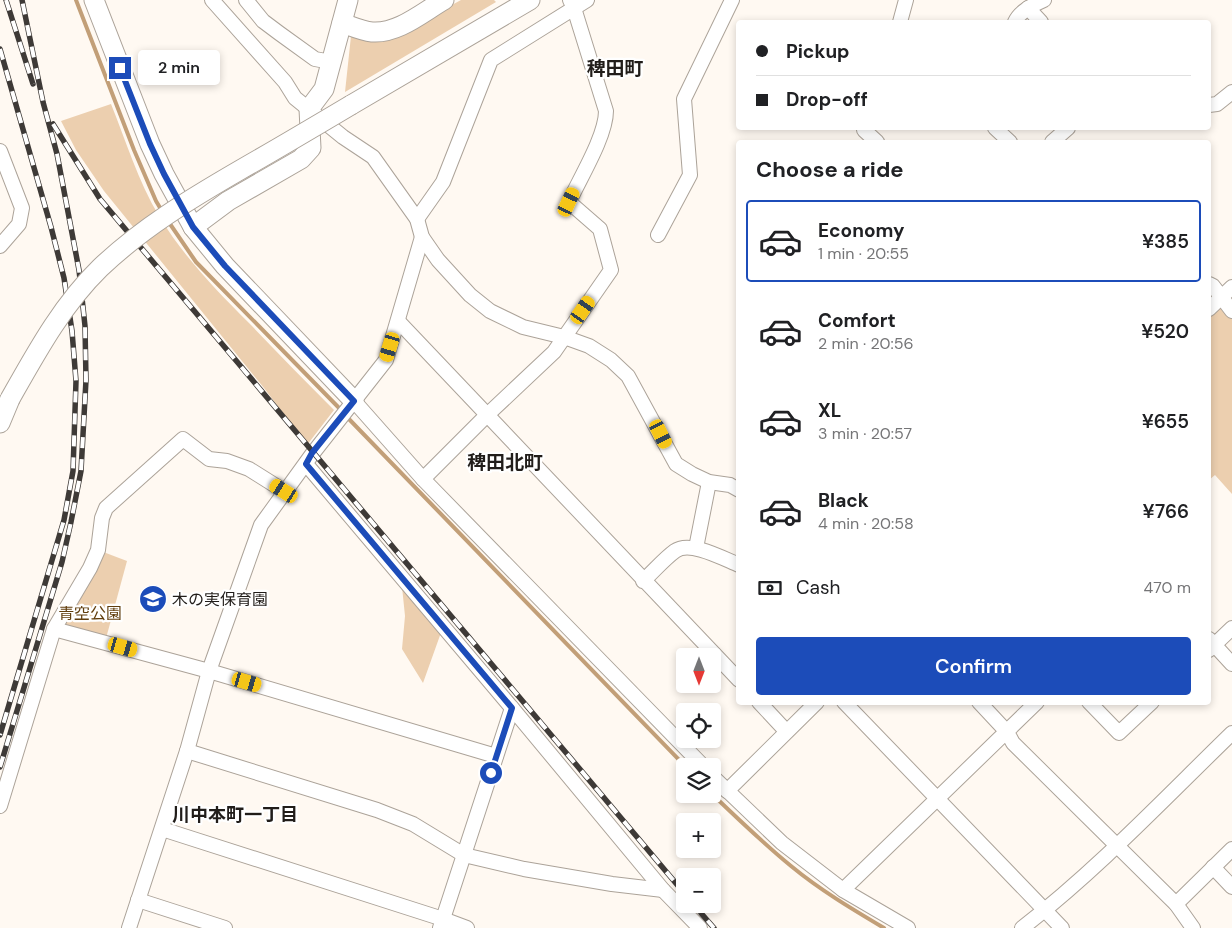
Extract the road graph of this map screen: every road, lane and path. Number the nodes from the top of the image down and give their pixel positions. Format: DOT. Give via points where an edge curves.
graph roads {
  1 [pos="94,0"];
  2 [pos="212,0"];
  3 [pos="246,0"];
  4 [pos="348,0"];
  5 [pos="444,0"];
  6 [pos="587,0"];
  7 [pos="732,0"];
  8 [pos="906,0"];
  9 [pos="1044,0"];
  10 [pos="520,2"];
  11 [pos="572,4"];
  12 [pos="1028,8"];
  13 [pos="901,20"];
  14 [pos="1016,20"];
  15 [pos="1039,20"];
  16 [pos="342,23"];
  17 [pos="331,62"];
  18 [pos="1232,92"];
  19 [pos="1211,105"];
  20 [pos="309,109"];
  21 [pos="865,130"];
  22 [pos="997,130"];
  23 [pos="1066,130"];
  24 [pos="875,140"];
  25 [pos="1008,140"];
  26 [pos="1054,140"];
  27 [pos="1,154"];
  28 [pos="417,219"];
  29 [pos="193,227"];
  30 [pos="5,235"];
  31 [pos="658,235"];
  32 [pos="422,236"];
  33 [pos="0,246"];
  34 [pos="1211,285"];
  35 [pos="1232,287"];
  36 [pos="1221,298"];
  37 [pos="1211,307"];
  38 [pos="1232,310"];
  39 [pos="398,321"];
  40 [pos="564,337"];
  41 [pos="352,404"];
  42 [pos="486,416"];
  43 [pos="0,423"];
  44 [pos="306,464"];
  45 [pos="423,479"];
  46 [pos="709,482"];
  47 [pos="736,488"];
  48 [pos="284,491"];
  49 [pos="696,548"];
  50 [pos="736,564"];
  51 [pos="643,581"];
  52 [pos="1232,628"];
  53 [pos="54,629"];
  54 [pos="1211,645"];
  55 [pos="1232,664"];
  56 [pos="209,671"];
  57 [pos="736,677"];
  58 [pos="762,705"];
  59 [pos="814,705"];
  60 [pos="847,705"];
  61 [pos="981,705"];
  62 [pos="1034,705"];
  63 [pos="1092,705"];
  64 [pos="1149,705"];
  65 [pos="512,708"];
  66 [pos="786,731"];
  67 [pos="1007,732"];
  68 [pos="1232,734"];
  69 [pos="187,750"];
  70 [pos="496,756"];
  71 [pos="695,758"];
  72 [pos="721,785"];
  73 [pos="727,791"];
  74 [pos="937,800"];
  75 [pos="0,806"];
  76 [pos="162,829"];
  77 [pos="1116,845"];
  78 [pos="1232,849"];
  79 [pos="464,855"];
  80 [pos="1213,867"];
  81 [pos="1232,887"];
  82 [pos="663,890"];
  83 [pos="843,890"];
  84 [pos="138,900"];
  85 [pos="1176,904"];
  86 [pos="1046,910"];
  87 [pos="442,923"];
  88 [pos="129,928"];
  89 [pos="225,928"];
  90 [pos="466,928"];
  91 [pos="700,928"];
  92 [pos="908,928"];
  93 [pos="1022,928"];
  94 [pos="1062,928"];
  95 [pos="1193,928"];
  1 -- 29 [label="street" via="150,144"];
  2 -- 20 [label="street" via="286,82 295,98"];
  3 -- 17 [label="street" via="279,33 315,59"];
  4 -- 16 [label="street"];
  5 -- 16 [label="street" via="391,30 370,32"];
  6 -- 11 [label="street"];
  7 -- 31 [label="street" via="684,99 690,175"];
  8 -- 13 [label="street"];
  9 -- 12 [label="street"];
  10 -- 43 [label="street, bridge" via="162,217 129,242 99,269 41,344 10,398"];
  11 -- 28 [label="street" via="491,60 443,182"];
  11 -- 40 [label="street" via="606,119 569,202 600,228 611,270"];
  12 -- 14 [label="street"];
  12 -- 15 [label="street"];
  16 -- 17 [label="street"];
  17 -- 20 [label="street" via="324,89"];
  18 -- 19 [label="street"];
  20 -- 28 [label="street" via="373,157"];
  20 -- 29 [label="street" via="311,148 301,159 228,201"];
  21 -- 24 [label="street"];
  22 -- 25 [label="street"];
  23 -- 26 [label="street"];
  27 -- 30 [label="street" via="22,208 19,224"];
  28 -- 32 [label="street"];
  29 -- 41 [label="street"];
  30 -- 33 [label="street"];
  32 -- 39 [label="street"];
  32 -- 40 [label="street" via="456,281 490,311 523,327"];
  34 -- 36 [label="street"];
  35 -- 36 [label="street"];
  36 -- 37 [label="street"];
  36 -- 38 [label="street"];
  39 -- 41 [label="street" via="386,360"];
  39 -- 42 [label="street"];
  40 -- 42 [label="street" via="554,352"];
  40 -- 46 [label="street" via="589,346 628,376 676,464"];
  41 -- 44 [label="street"];
  41 -- 45 [label="street"];
  42 -- 45 [label="street"];
  42 -- 51 [label="street"];
  44 -- 48 [label="street"];
  44 -- 65 [label="street"];
  45 -- 71 [label="street"];
  46 -- 47 [label="street"];
  46 -- 49 [label="street"];
  48 -- 53 [label="street" via="249,470 227,461 209,459 183,439 106,508 98,550"];
  48 -- 56 [label="street" via="255,538"];
  49 -- 50 [label="street"];
  49 -- 51 [label="street" via="677,549"];
  51 -- 57 [label="street"];
  52 -- 54 [label="street"];
  53 -- 56 [label="street"];
  53 -- 75 [label="street"];
  54 -- 55 [label="street"];
  56 -- 69 [label="street"];
  56 -- 70 [label="street"];
  58 -- 66 [label="street"];
  59 -- 66 [label="street"];
  60 -- 74 [label="street"];
  61 -- 67 [label="street"];
  62 -- 67 [label="street"];
  63 -- 64 [label="street" via="1119,733"];
  65 -- 70 [label="street"];
  65 -- 82 [label="street"];
  66 -- 73 [label="street"];
  67 -- 74 [label="street"];
  67 -- 77 [label="street" via="1013,743"];
  68 -- 77 [label="street"];
  69 -- 76 [label="street"];
  69 -- 79 [label="street" via="377,810 413,824"];
  70 -- 79 [label="street"];
  72 -- 73 [label="street"];
  73 -- 83 [label="street" via="782,843"];
  74 -- 83 [label="street"];
  74 -- 86 [label="street"];
  76 -- 84 [label="street"];
  76 -- 87 [label="street"];
  77 -- 85 [label="street"];
  77 -- 86 [label="street"];
  78 -- 80 [label="street"];
  79 -- 82 [label="street" via="524,869"];
  79 -- 87 [label="street"];
  80 -- 81 [label="street"];
  80 -- 85 [label="street"];
  82 -- 91 [label="street"];
  83 -- 92 [label="street"];
  84 -- 88 [label="street"];
  84 -- 89 [label="street"];
  85 -- 95 [label="street"];
  86 -- 93 [label="street"];
  86 -- 94 [label="street"];
  87 -- 90 [label="street"];
}
